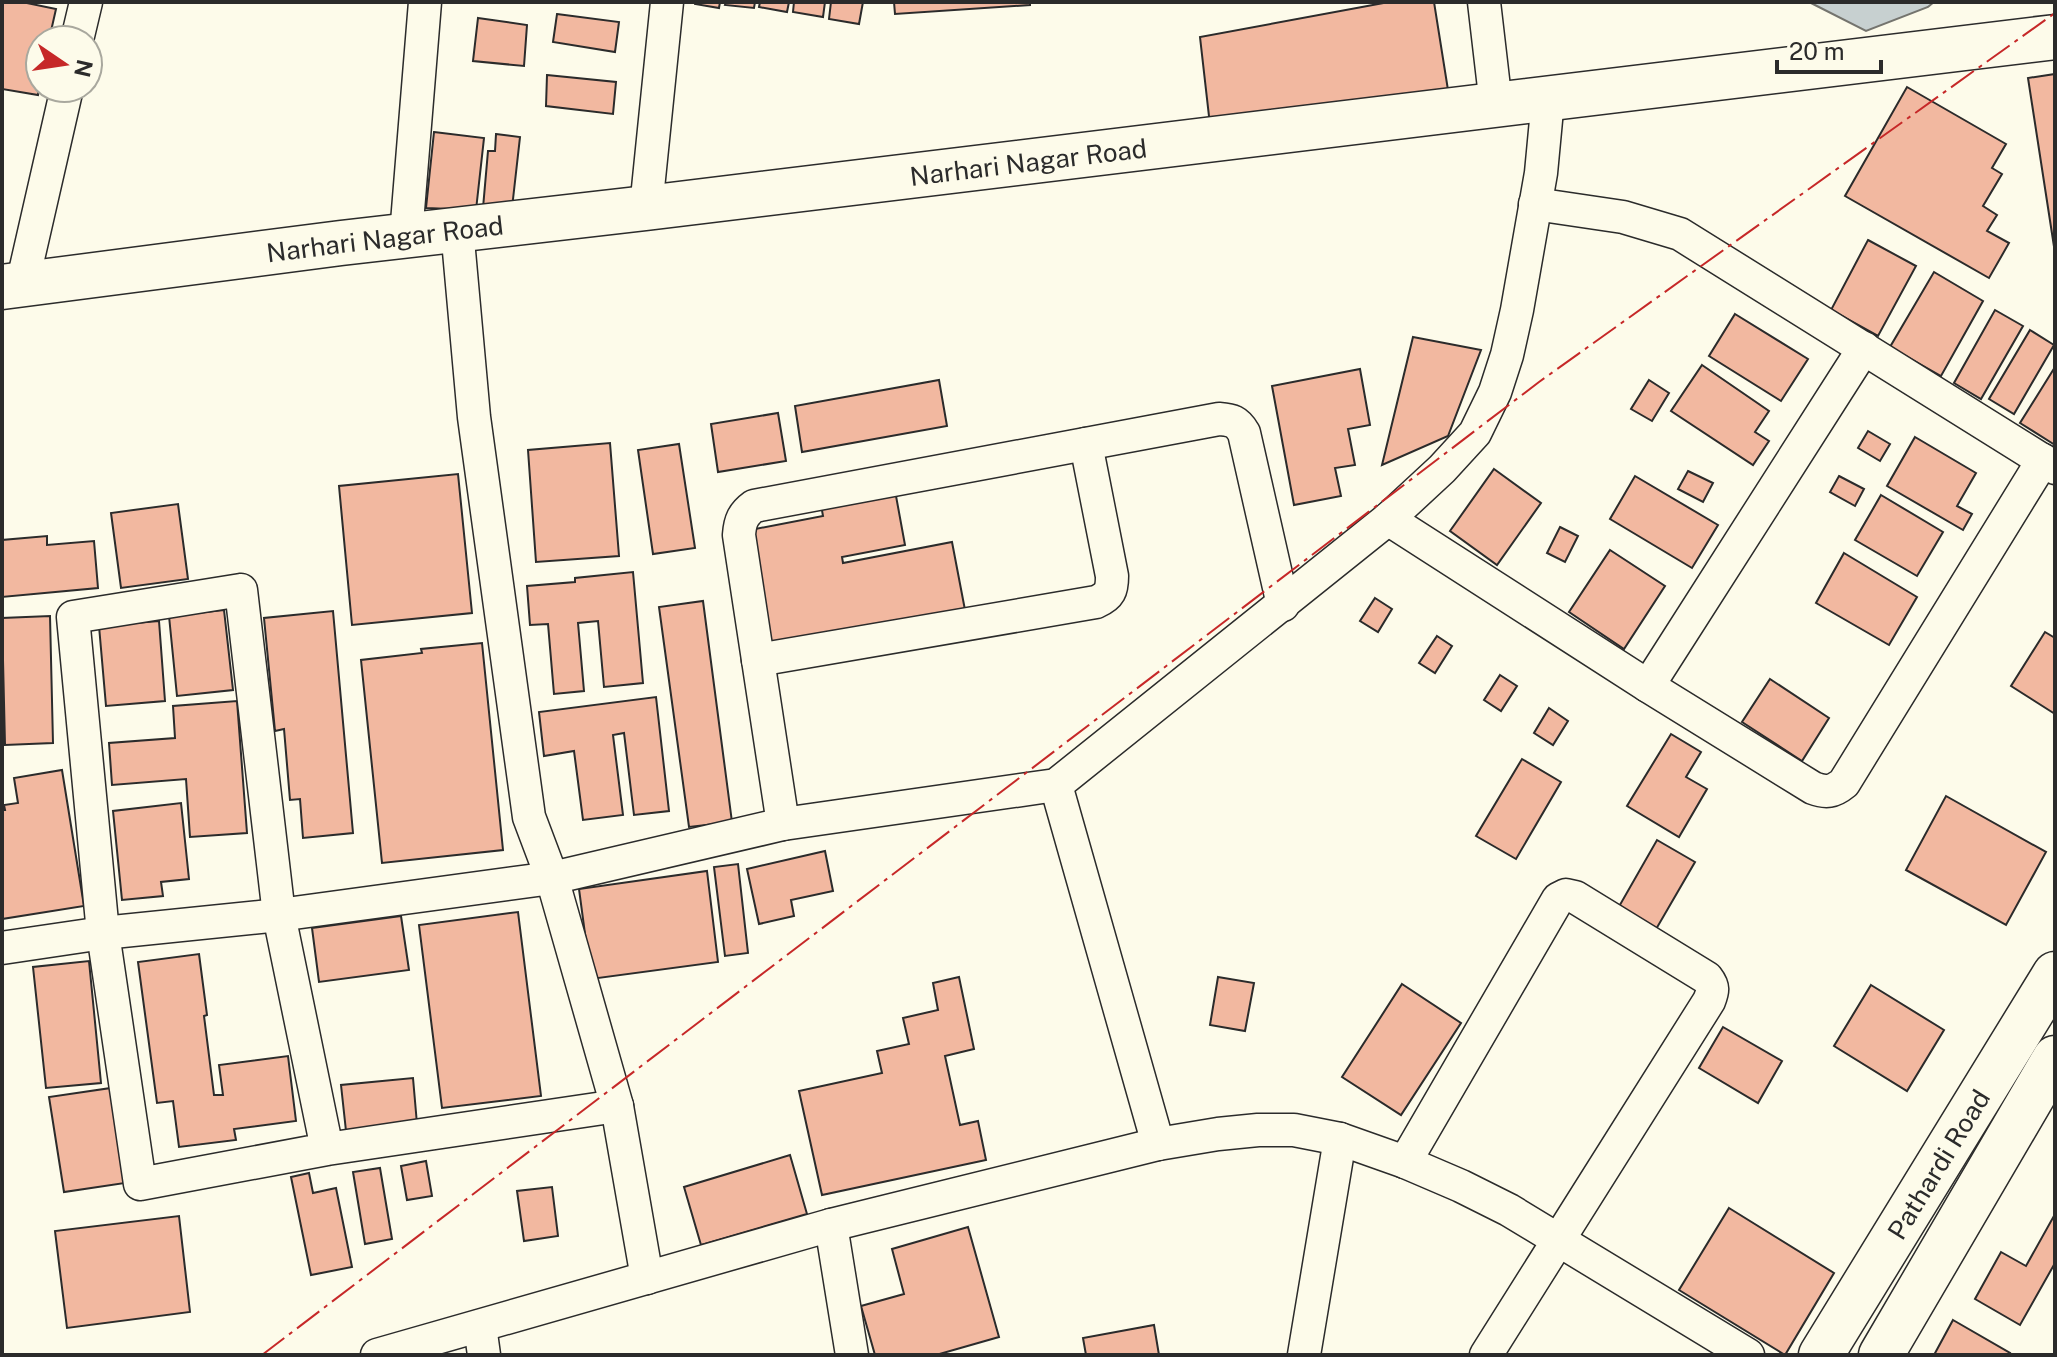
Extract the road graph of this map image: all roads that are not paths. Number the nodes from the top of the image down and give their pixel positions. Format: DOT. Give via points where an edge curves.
graph roads {
  1 [pos="86,2"];
  2 [pos="425,2"];
  3 [pos="667,2"];
  4 [pos="1484,2"];
  5 [pos="81,24"];
  6 [pos="2055,37"];
  7 [pos="1548,99"];
  8 [pos="63,104"];
  9 [pos="1496,105"];
  10 [pos="1535,204"];
  11 [pos="646,208"];
  12 [pos="457,229"];
  13 [pos="406,235"];
  14 [pos="12,286"];
  15 [pos="1864,348"];
  16 [pos="1086,444"];
  17 [pos="2049,464"];
  18 [pos="1388,519"];
  19 [pos="1283,605"];
  20 [pos="758,660"];
  21 [pos="1648,686"];
  22 [pos="1056,785"];
  23 [pos="783,824"];
  24 [pos="552,878"];
  25 [pos="279,915"];
  26 [pos="103,933"];
  27 [pos="2,948"];
  28 [pos="2055,974"];
  29 [pos="2055,1058"];
  30 [pos="617,1106"];
  31 [pos="1340,1139"];
  32 [pos="1158,1144"];
  33 [pos="327,1149"];
  34 [pos="1405,1162"];
  35 [pos="831,1225"];
  36 [pos="1559,1240"];
  37 [pos="647,1278"];
  38 [pos="482,1341"];
  39 [pos="377,1355"];
  40 [pos="852,1355"];
  41 [pos="1304,1355"];
  42 [pos="1486,1355"];
  43 [pos="1748,1355"];
  44 [pos="1821,1355"];
  45 [pos="1881,1355"];
  1 -- 5 [label="street"];
  2 -- 13 [label="street"];
  3 -- 11 [label="street"];
  4 -- 9 [label="street"];
  6 -- 7 [label="street, Narhari Nagar Road"];
  7 -- 9 [label="street, Narhari Nagar Road"];
  7 -- 10 [label="street"];
  8 -- 14 [label="street"];
  9 -- 11 [label="street, Narhari Nagar Road"];
  10 -- 15 [label="street" via="1623,217 1680,234"];
  10 -- 18 [label="street" via="1514,325 1495,392 1475,433"];
  11 -- 12 [label="street, Narhari Nagar Road"];
  12 -- 13 [label="street, Narhari Nagar Road"];
  12 -- 24 [label="street" via="474,417 529,817"];
  13 -- 14 [label="street, Narhari Nagar Road"];
  15 -- 17 [label="street"];
  15 -- 21 [label="street"];
  16 -- 19 [label="street" via="1219,419 1239,424"];
  16 -- 20 [label="street" via="754,506 745,513 739,535"];
  16 -- 20 [label="street" via="1112,576 1112,590 1105,599"];
  17 -- 21 [label="street" via="1844,783 1834,790 1813,788"];
  18 -- 19 [label="street"];
  18 -- 21 [label="street"];
  19 -- 22 [label="street"];
  20 -- 23 [label="street"];
  22 -- 23 [label="street"];
  22 -- 32 [label="street"];
  23 -- 24 [label="street"];
  24 -- 25 [label="street"];
  24 -- 30 [label="street"];
  25 -- 26 [label="street"];
  25 -- 26 [label="street" via="241,590 73,617"];
  25 -- 33 [label="street"];
  26 -- 27 [label="street"];
  26 -- 33 [label="street" via="140,1184"];
  28 -- 44 [label="street, Pathardi Road"];
  29 -- 45 [label="street"];
  30 -- 33 [label="street"];
  30 -- 37 [label="street"];
  31 -- 32 [label="street" via="1258,1130"];
  31 -- 34 [label="street"];
  31 -- 41 [label="street"];
  32 -- 35 [label="street"];
  34 -- 36 [label="street" via="1509,1210"];
  34 -- 36 [label="street" via="1558,899 1575,897 1707,978 1713,989"];
  35 -- 37 [label="street"];
  35 -- 40 [label="street"];
  36 -- 42 [label="street"];
  36 -- 43 [label="street"];
  37 -- 38 [label="street"];
  38 -- 39 [label="street"];
}
